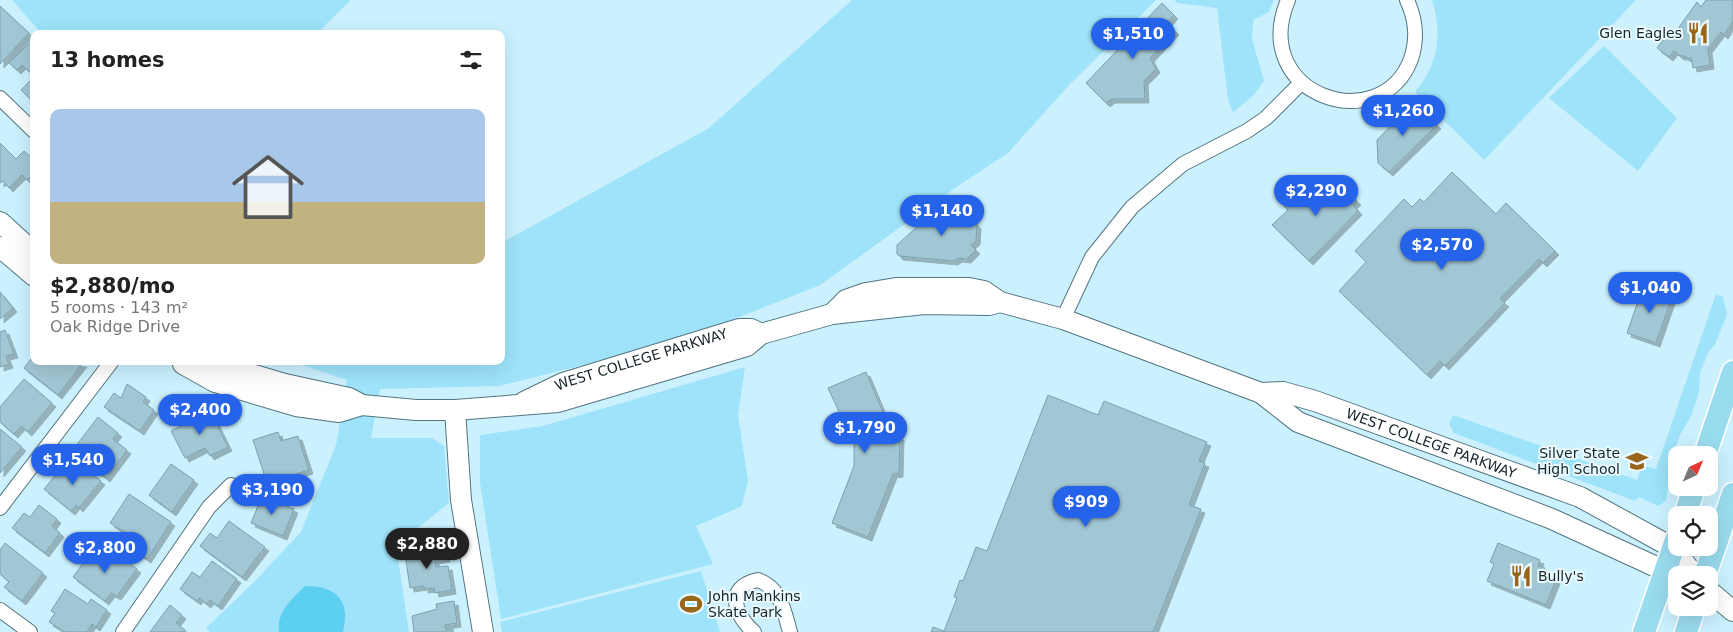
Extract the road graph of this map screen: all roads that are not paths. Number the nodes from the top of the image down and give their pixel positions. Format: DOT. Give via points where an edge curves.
graph roads {
  1 [pos="1288,0"];
  2 [pos="1407,0"];
  3 [pos="1301,83"];
  4 [pos="0,98"];
  5 [pos="30,128"];
  6 [pos="0,222"];
  7 [pos="0,247"];
  8 [pos="30,249"];
  9 [pos="30,273"];
  10 [pos="1063,319"];
  11 [pos="109,365"];
  12 [pos="220,365"];
  13 [pos="1733,372"];
  14 [pos="1261,393"];
  15 [pos="455,410"];
  16 [pos="1708,446"];
  17 [pos="230,485"];
  18 [pos="1733,494"];
  19 [pos="0,508"];
  20 [pos="1668,541"];
  21 [pos="1708,566"];
  22 [pos="1668,573"];
  23 [pos="1668,580"];
  24 [pos="1718,599"];
  25 [pos="0,610"];
  26 [pos="1733,612"];
  27 [pos="1691,616"];
  28 [pos="30,632"];
  29 [pos="123,632"];
  30 [pos="483,632"];
  31 [pos="754,632"];
  32 [pos="790,632"];
  33 [pos="1644,632"];
  34 [pos="1686,632"];
  1 -- 3 [label="street" via="1281,15 1279,34 1289,69"];
  2 -- 3 [label="street" via="1416,30 1415,48 1398,79 1384,91 1368,98 1342,100 1316,93"];
  3 -- 10 [label="street" via="1266,118 1183,164 1132,207 1092,257"];
  4 -- 5 [label="street"];
  6 -- 8 [label="street"];
  7 -- 9 [label="street"];
  10 -- 14 [label="street, WEST COLLEGE PARKWAY"];
  10 -- 15 [label="street, WEST COLLEGE PARKWAY" via="1000,302 989,305 924,304 832,314 762,334 747,346 558,402"];
  11 -- 19 [label="street"];
  12 -- 15 [label="street, WEST COLLEGE PARKWAY" via="349,398 362,405"];
  13 -- 16 [label="main road"];
  14 -- 20 [label="street, WEST COLLEGE PARKWAY" via="1282,392 1315,401 1502,467 1580,498"];
  14 -- 22 [label="street, WEST COLLEGE PARKWAY" via="1298,422 1552,519"];
  15 -- 30 [label="street" via="461,500"];
  17 -- 29 [label="street" via="209,507"];
  18 -- 21 [label="main road"];
  23 -- 33 [label="main road"];
  24 -- 26 [label="street"];
  25 -- 28 [label="street"];
  27 -- 34 [label="main road"];
  31 -- 32 [label="street" via="736,610 737,596 742,586 758,580 778,594"];
}
